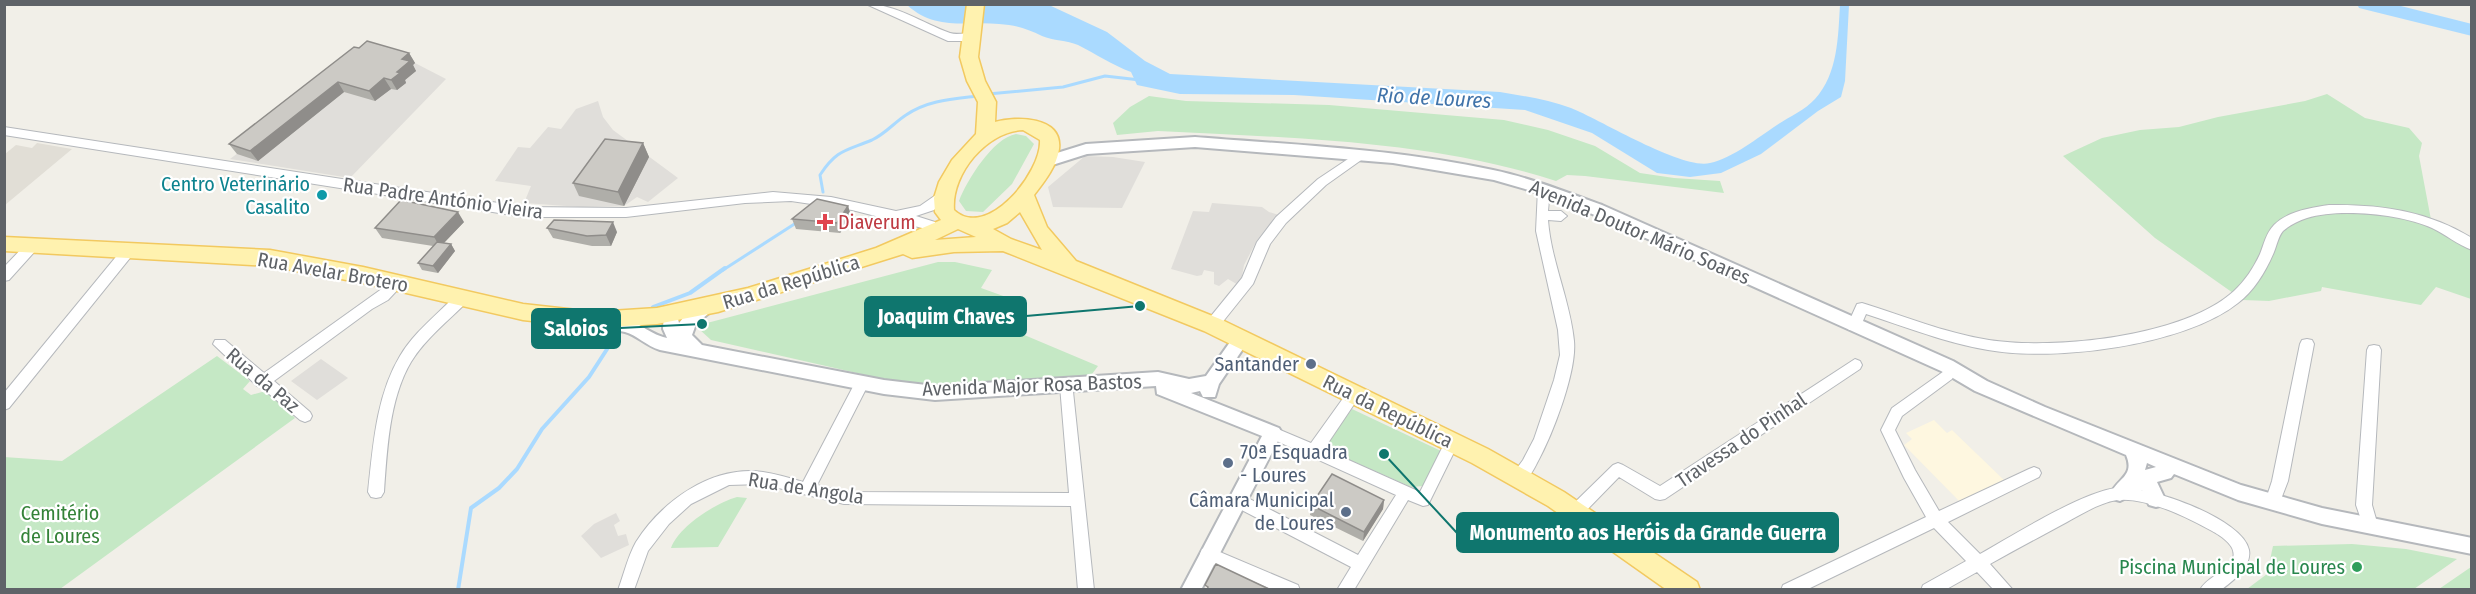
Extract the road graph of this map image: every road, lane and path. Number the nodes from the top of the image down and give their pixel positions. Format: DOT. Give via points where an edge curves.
graph roads {
  1 [pos="871,4"];
  2 [pos="976,4"];
  3 [pos="971,33"];
  4 [pos="987,102"];
  5 [pos="1023,124"];
  6 [pos="4,131"];
  7 [pos="1045,133"];
  8 [pos="985,136"];
  9 [pos="1086,149"];
  10 [pos="1360,155"];
  11 [pos="1046,162"];
  12 [pos="1024,194"];
  13 [pos="942,200"];
  14 [pos="1542,203"];
  15 [pos="882,213"];
  16 [pos="1561,216"];
  17 [pos="962,223"];
  18 [pos="926,232"];
  19 [pos="4,244"];
  20 [pos="1005,244"];
  21 [pos="2472,245"];
  22 [pos="32,246"];
  23 [pos="129,250"];
  24 [pos="880,255"];
  25 [pos="1069,267"];
  26 [pos="4,276"];
  27 [pos="391,282"];
  28 [pos="462,298"];
  29 [pos="707,308"];
  30 [pos="661,317"];
  31 [pos="587,320"];
  32 [pos="1212,325"];
  33 [pos="1854,326"];
  34 [pos="1240,340"];
  35 [pos="660,343"];
  36 [pos="220,344"];
  37 [pos="2307,344"];
  38 [pos="696,349"];
  39 [pos="2374,350"];
  40 [pos="1855,365"];
  41 [pos="1955,376"];
  42 [pos="1145,381"];
  43 [pos="262,382"];
  44 [pos="1211,382"];
  45 [pos="862,383"];
  46 [pos="1066,386"];
  47 [pos="1354,394"];
  48 [pos="4,404"];
  49 [pos="1215,408"];
  50 [pos="305,416"];
  51 [pos="1273,433"];
  52 [pos="1452,442"];
  53 [pos="1315,450"];
  54 [pos="2135,456"];
  55 [pos="2034,473"];
  56 [pos="2165,473"];
  57 [pos="1518,478"];
  58 [pos="2145,480"];
  59 [pos="807,489"];
  60 [pos="1406,491"];
  61 [pos="376,492"];
  62 [pos="2238,492"];
  63 [pos="2120,493"];
  64 [pos="2156,499"];
  65 [pos="1077,500"];
  66 [pos="1237,500"];
  67 [pos="2273,502"];
  68 [pos="1575,513"];
  69 [pos="1936,520"];
  70 [pos="2370,525"];
  71 [pos="2472,546"];
  72 [pos="1208,554"];
  73 [pos="1978,563"];
  74 [pos="1361,564"];
  75 [pos="1682,585"];
  76 [pos="626,590"];
  77 [pos="1086,590"];
  78 [pos="1191,590"];
  79 [pos="1292,590"];
  80 [pos="1345,590"];
  81 [pos="1789,590"];
  82 [pos="1929,590"];
  83 [pos="2005,590"];
  84 [pos="2208,590"];
  1 -- 3 [label="street" via="952,38"];
  2 -- 3 [label="main road"];
  3 -- 4 [label="main road" via="969,57"];
  4 -- 5 [label="main road"];
  4 -- 8 [label="main road"];
  5 -- 7 [label="main road"];
  5 -- 8 [label="main road" via="1002,127"];
  6 -- 15 [label="street, Rua Padre António Vieira" via="524,212 604,214 776,196"];
  7 -- 9 [label="street, Avenida Doutor Mário Soares"];
  7 -- 11 [label="main road" via="1050,142"];
  8 -- 13 [label="main road" via="961,163"];
  9 -- 10 [label="street, Avenida Doutor Mário Soares" via="1195,142"];
  9 -- 11 [label="street, Avenida Doutor Mário Soares"];
  10 -- 14 [label="street, Avenida Doutor Mário Soares" via="1463,168"];
  10 -- 32 [label="street" via="1322,182 1281,220 1264,242 1248,279"];
  11 -- 12 [label="main road"];
  12 -- 17 [label="main road" via="998,219"];
  12 -- 25 [label="main road, Rua da República" via="1027,210 1041,237"];
  13 -- 15 [label="street, Rua Padre António Vieira" via="925,210"];
  13 -- 17 [label="main road" via="946,214"];
  13 -- 18 [label="main road"];
  14 -- 16 [label="street"];
  14 -- 33 [label="street, Avenida Doutor Mário Soares" via="1596,209"];
  14 -- 57 [label="street" via="1549,266 1566,335 1566,357 1546,427 1528,468"];
  15 -- 18 [label="street, Rua Padre António Vieira"];
  17 -- 18 [label="main road, Rua da República"];
  17 -- 20 [label="main road, Rua da República"];
  18 -- 24 [label="main road, Rua da República"];
  19 -- 22 [label="main road, Rua Avelar Brotero"];
  20 -- 24 [label="main road" via="954,245"];
  20 -- 25 [label="main road, Rua da República"];
  21 -- 33 [label="street" via="2427,221 2342,208 2321,210 2279,228 2253,279 2237,298 2215,311 2136,339 2053,347 2000,347 1862,308"];
  22 -- 23 [label="main road, Rua Avelar Brotero"];
  22 -- 26 [label="street"];
  23 -- 27 [label="main road, Rua Avelar Brotero" via="270,258"];
  23 -- 48 [label="street"];
  24 -- 29 [label="main road, Rua da República"];
  25 -- 32 [label="main road, Rua da República"];
  27 -- 28 [label="main road, Rua Avelar Brotero"];
  27 -- 43 [label="street" via="383,296"];
  28 -- 31 [label="main road, Rua Avelar Brotero"];
  28 -- 61 [label="street" via="406,359 399,373 384,431"];
  29 -- 30 [label="main road, Rua da República"];
  29 -- 38 [label="street" via="691,317 684,328 683,337"];
  30 -- 31 [label="main road, Rua da República"];
  30 -- 35 [label="street" via="654,333"];
  30 -- 38 [label="street" via="678,342"];
  31 -- 35 [label="street" via="631,326"];
  32 -- 34 [label="main road, Rua da República"];
  33 -- 41 [label="street, Avenida Doutor Mário Soares"];
  34 -- 44 [label="street"];
  34 -- 47 [label="main road, Rua da República"];
  35 -- 38 [label="street, Avenida Major Rosa Bastos"];
  36 -- 43 [label="street, Rua da Paz"];
  37 -- 67 [label="street"];
  38 -- 45 [label="street, Avenida Major Rosa Bastos"];
  39 -- 70 [label="street" via="2364,505"];
  40 -- 68 [label="street, Travessa do Pinhal" via="1660,494 1618,469"];
  41 -- 54 [label="street, Avenida Doutor Mário Soares" via="2039,412 2074,434"];
  41 -- 69 [label="street" via="1897,412 1888,430"];
  42 -- 44 [label="street, Avenida Major Rosa Bastos" via="1158,379 1189,386"];
  42 -- 46 [label="street, Avenida Major Rosa Bastos"];
  42 -- 49 [label="street"];
  43 -- 50 [label="street, Rua da Paz"];
  44 -- 49 [label="street" via="1209,400"];
  45 -- 46 [label="street, Avenida Major Rosa Bastos" via="936,393"];
  45 -- 59 [label="street"];
  46 -- 65 [label="street"];
  47 -- 52 [label="main road, Rua da República"];
  47 -- 53 [label="street"];
  49 -- 51 [label="street"];
  51 -- 53 [label="street"];
  51 -- 66 [label="street"];
  52 -- 57 [label="main road, Rua da República"];
  52 -- 60 [label="street" via="1423,500"];
  53 -- 60 [label="street"];
  54 -- 56 [label="street, Avenida Doutor Mário Soares"];
  54 -- 62 [label="street, Avenida Doutor Mário Soares"];
  54 -- 63 [label="street" via="2133,483"];
  55 -- 69 [label="street"];
  56 -- 58 [label="street"];
  56 -- 62 [label="street, Avenida Doutor Mário Soares" via="2198,485"];
  57 -- 68 [label="main road, Rua da República"];
  58 -- 63 [label="street"];
  58 -- 64 [label="street"];
  59 -- 65 [label="street, Rua de Angola" via="844,498"];
  59 -- 76 [label="street, Rua de Angola" via="744,477 706,487 664,519 639,555"];
  60 -- 74 [label="street"];
  62 -- 67 [label="street, Avenida Doutor Mário Soares"];
  63 -- 64 [label="street"];
  63 -- 73 [label="street" via="2090,502"];
  64 -- 84 [label="street" via="2228,531 2237,541 2241,558"];
  65 -- 77 [label="street"];
  66 -- 72 [label="street"];
  66 -- 74 [label="street"];
  67 -- 70 [label="street, Avenida Doutor Mário Soares"];
  68 -- 75 [label="main road, Rua da República"];
  69 -- 73 [label="street"];
  69 -- 81 [label="street"];
  70 -- 71 [label="street, Avenida Doutor Mário Soares"];
  72 -- 78 [label="street"];
  72 -- 79 [label="street"];
  73 -- 82 [label="street"];
  73 -- 83 [label="street"];
  74 -- 80 [label="street"];
}
